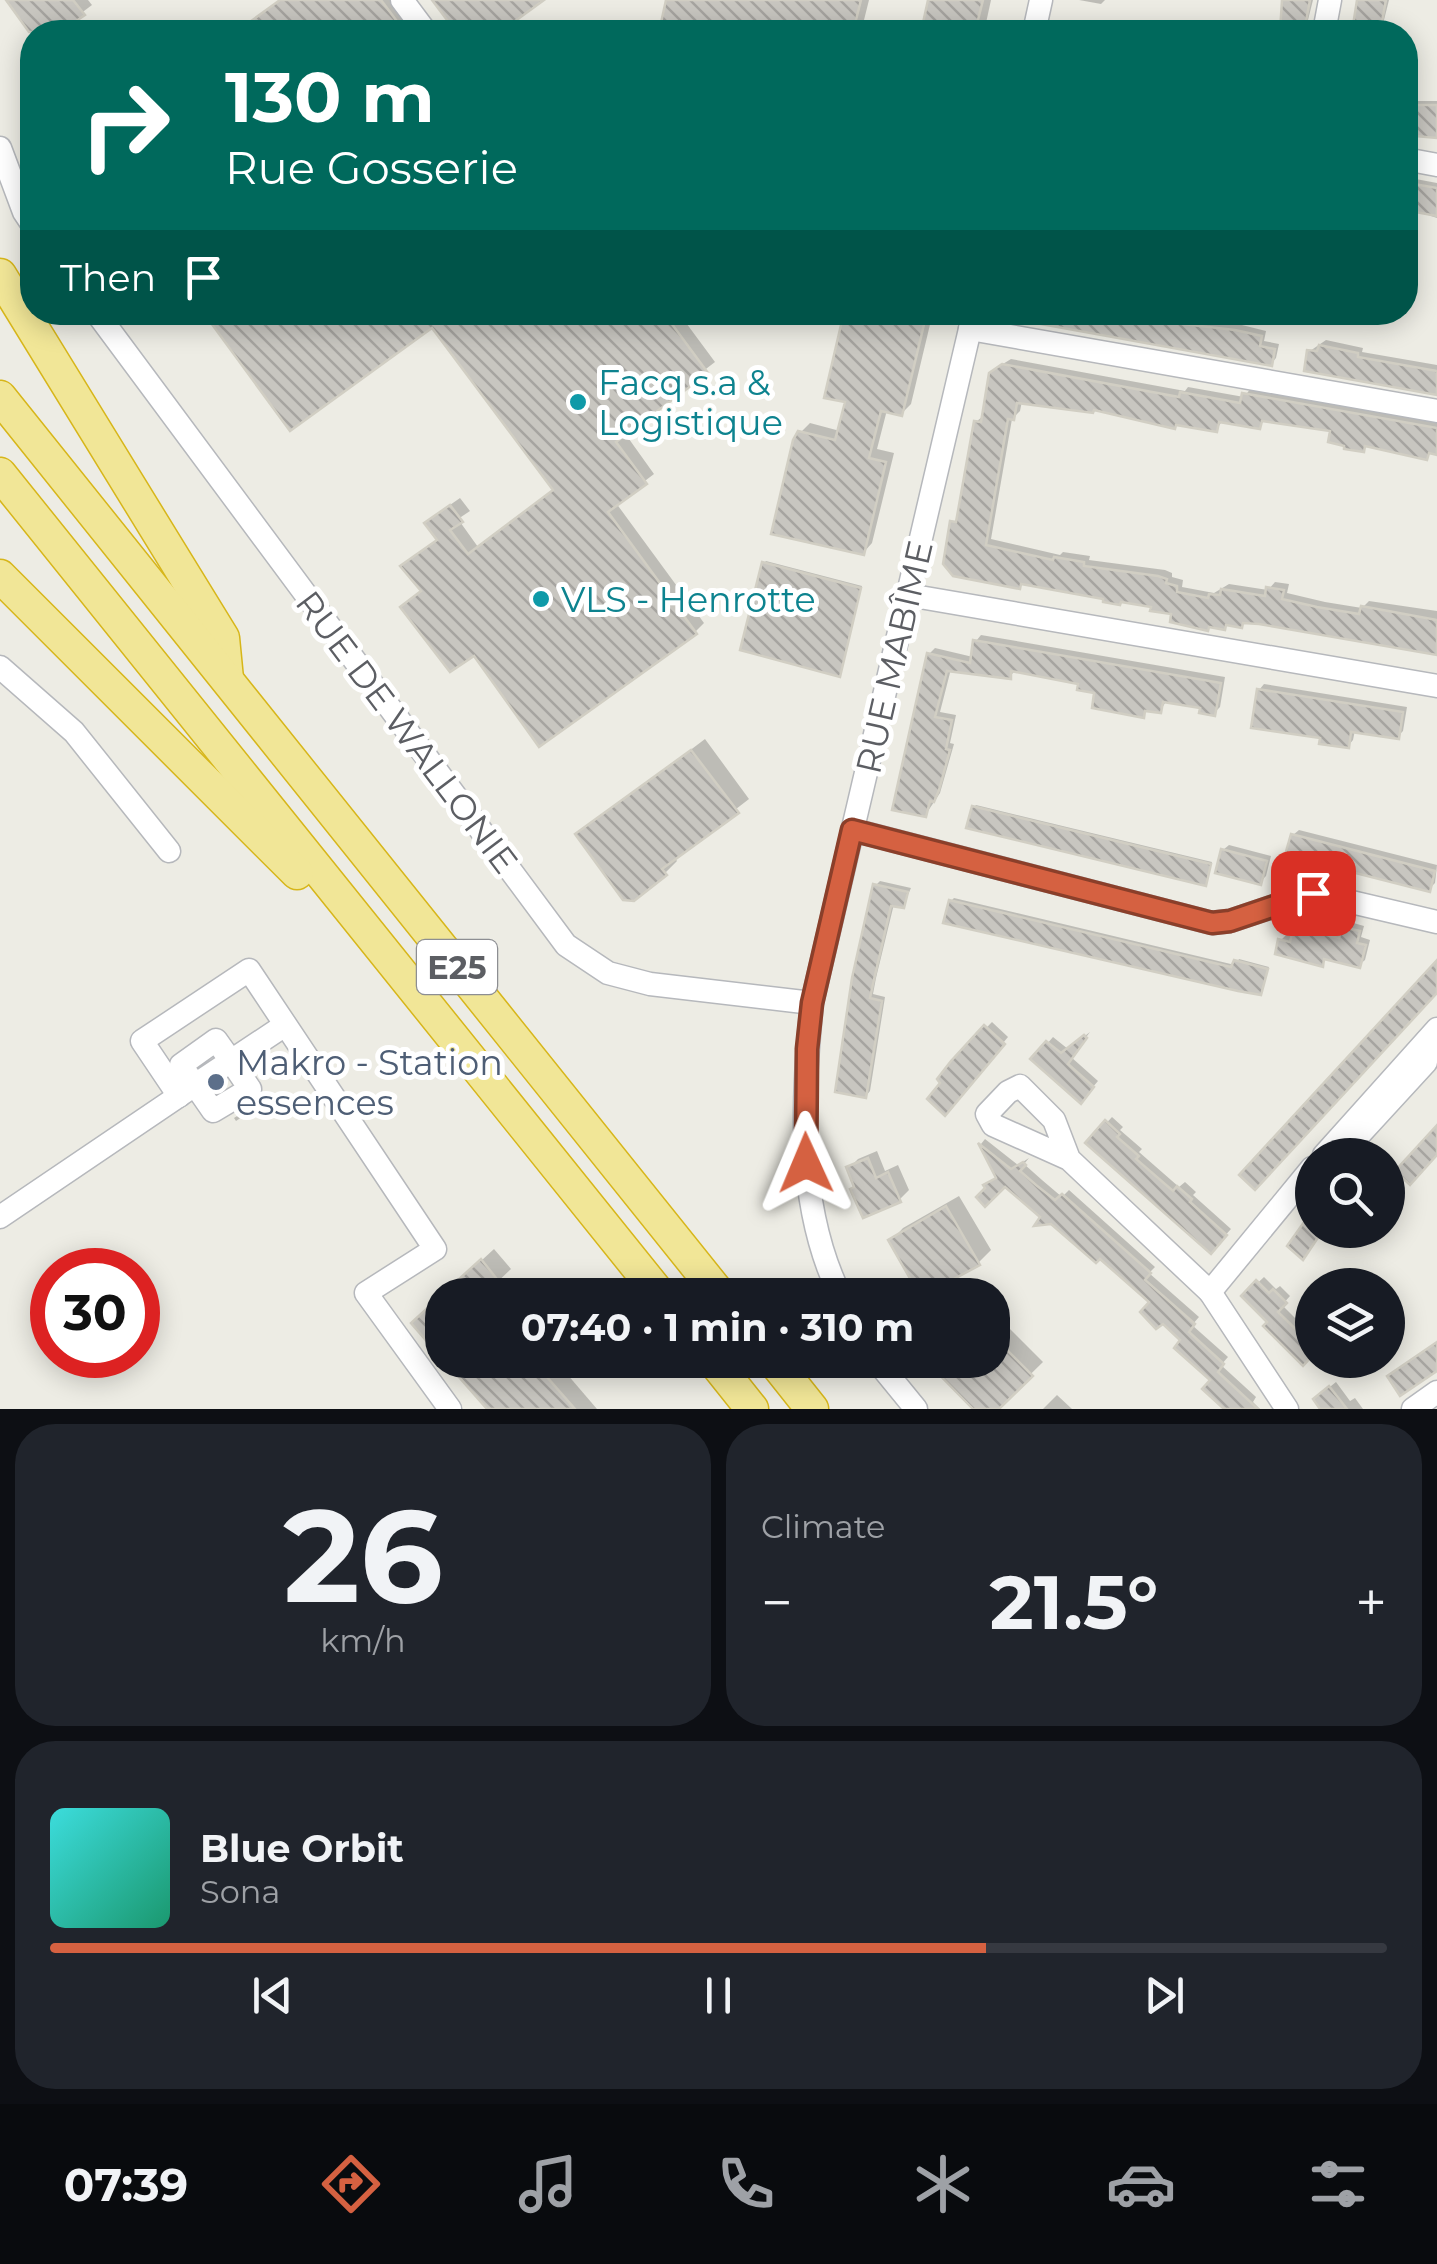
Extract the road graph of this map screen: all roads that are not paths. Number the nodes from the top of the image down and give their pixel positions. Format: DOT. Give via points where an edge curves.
graph roads {
  1 [pos="0,148"];
  2 [pos="20,201"];
  3 [pos="0,275"];
  4 [pos="20,308"];
  5 [pos="31,325"];
  6 [pos="106,325"];
  7 [pos="971,325"];
  8 [pos="993,325"];
  9 [pos="0,397"];
  10 [pos="1437,411"];
  11 [pos="0,474"];
  12 [pos="0,576"];
  13 [pos="908,595"];
  14 [pos="0,667"];
  15 [pos="227,680"];
  16 [pos="1437,686"];
  17 [pos="852,830"];
  18 [pos="168,851"];
  19 [pos="1437,922"];
  20 [pos="812,1003"];
  21 [pos="285,1025"];
  22 [pos="1432,1035"];
  23 [pos="230,1061"];
  24 [pos="187,1091"];
  25 [pos="1339,1138"];
  26 [pos="1069,1159"];
  27 [pos="1295,1189"];
  28 [pos="580,1195"];
  29 [pos="0,1217"];
  30 [pos="646,1278"];
  31 [pos="706,1278"];
  32 [pos="834,1278"];
  33 [pos="1210,1292"];
  34 [pos="727,1378"];
  35 [pos="787,1378"];
  36 [pos="891,1378"];
  37 [pos="1437,1392"];
  38 [pos="450,1409"];
  39 [pos="752,1409"];
  40 [pos="812,1409"];
  41 [pos="916,1409"];
  42 [pos="1287,1409"];
  43 [pos="1413,1409"];
  1 -- 2 [label="street"];
  3 -- 4 [label="highway"];
  5 -- 15 [label="highway" via="222,638"];
  6 -- 20 [label="street, RUE DE WALLONIE" via="566,945 608,973 650,984"];
  7 -- 13 [label="street, RUE MABÎME"];
  8 -- 10 [label="street"];
  9 -- 15 [label="highway, E25"];
  11 -- 28 [label="highway, E25"];
  12 -- 28 [label="highway" via="297,873 541,1166"];
  13 -- 16 [label="street"];
  13 -- 17 [label="street, RUE MABÎME"];
  14 -- 18 [label="street" via="74,732"];
  15 -- 31 [label="highway, E25"];
  17 -- 19 [label="street" via="1212,923 1313,893"];
  17 -- 20 [label="street, RUE MABÎME"];
  20 -- 32 [label="street, RUE MABÎME" via="808,1186"];
  21 -- 23 [label="street"];
  21 -- 24 [label="street" via="249,970 142,1041"];
  21 -- 38 [label="street" via="434,1248 366,1293"];
  22 -- 25 [label="street"];
  23 -- 24 [label="street"];
  23 -- 24 [label="street" via="250,1089 214,1111"];
  24 -- 29 [label="street"];
  26 -- 33 [label="street"];
  27 -- 33 [label="street"];
  28 -- 30 [label="highway, E25"];
  33 -- 42 [label="street"];
  34 -- 39 [label="highway"];
  35 -- 40 [label="highway"];
  36 -- 41 [label="street"];
  37 -- 43 [label="street"];
}
